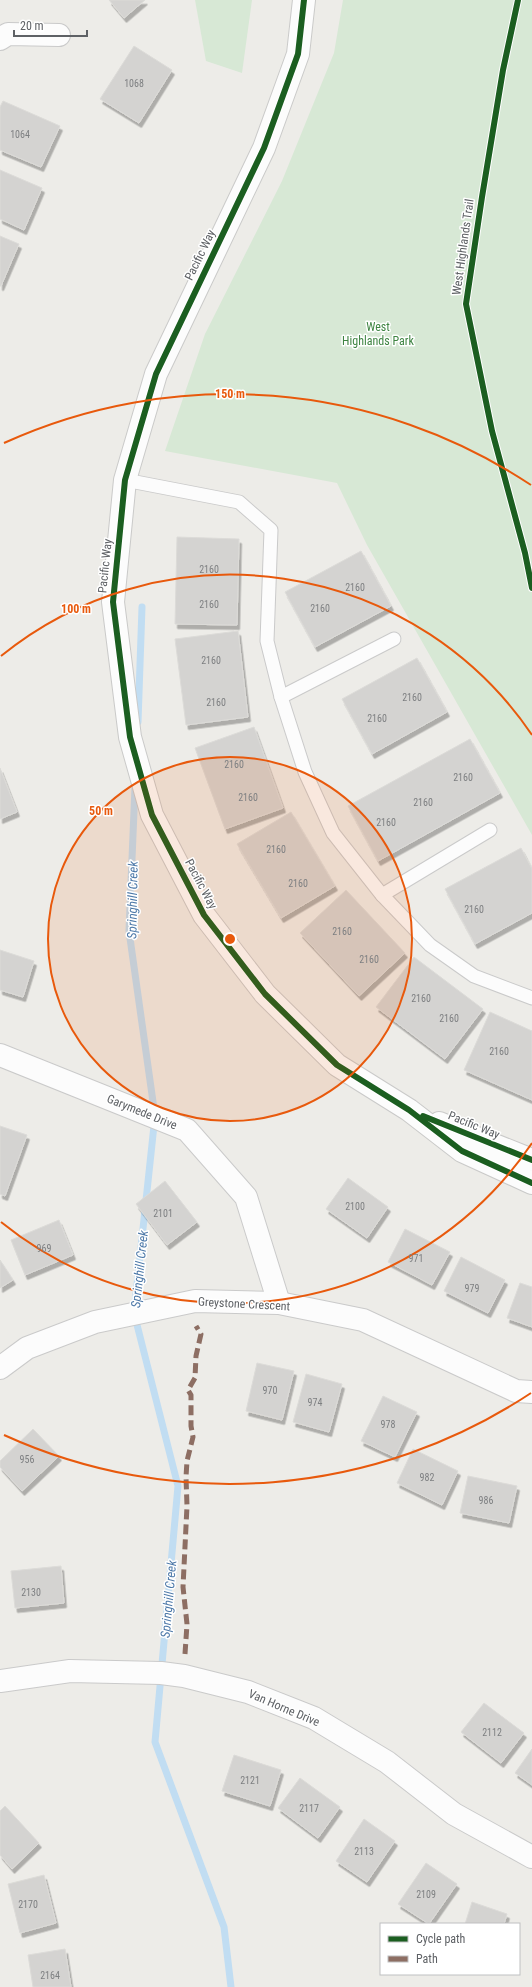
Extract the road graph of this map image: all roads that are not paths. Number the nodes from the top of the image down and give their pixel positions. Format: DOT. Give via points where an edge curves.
graph roads {
  1 [pos="304,0"];
  2 [pos="59,35"];
  3 [pos="0,39"];
  4 [pos="125,480"];
  5 [pos="394,639"];
  6 [pos="281,697"];
  7 [pos="490,830"];
  8 [pos="382,895"];
  9 [pos="532,998"];
  10 [pos="0,1055"];
  11 [pos="409,1110"];
  12 [pos="532,1160"];
  13 [pos="532,1183"];
  14 [pos="279,1304"];
  15 [pos="0,1368"];
  16 [pos="532,1392"];
  17 [pos="0,1681"];
  18 [pos="532,1857"];
  1 -- 4 [label="street, Pacific Way" via="298,54 264,148 156,374"];
  2 -- 3 [label="street" via="8,34"];
  4 -- 6 [label="lane" via="239,502 271,530 267,642"];
  4 -- 11 [label="street, Pacific Way" via="113,602 130,737 152,814 204,915 265,994 337,1065"];
  5 -- 6 [label="lane"];
  6 -- 8 [label="lane" via="305,772 333,834"];
  7 -- 8 [label="lane"];
  8 -- 9 [label="lane" via="430,945 474,976"];
  10 -- 14 [label="street, Garymede Drive" via="187,1130 246,1197"];
  11 -- 12 [label="street, Pacific Way"];
  11 -- 13 [label="street, Pacific Way" via="462,1151"];
  14 -- 15 [label="street, Greystone Crescent" via="195,1301 95,1322 27,1348"];
  14 -- 16 [label="street, Greystone Crescent" via="363,1320 516,1391"];
  17 -- 18 [label="street, Van Horne Drive" via="70,1671 161,1673 248,1692 314,1718 387,1762 454,1814"];
}
